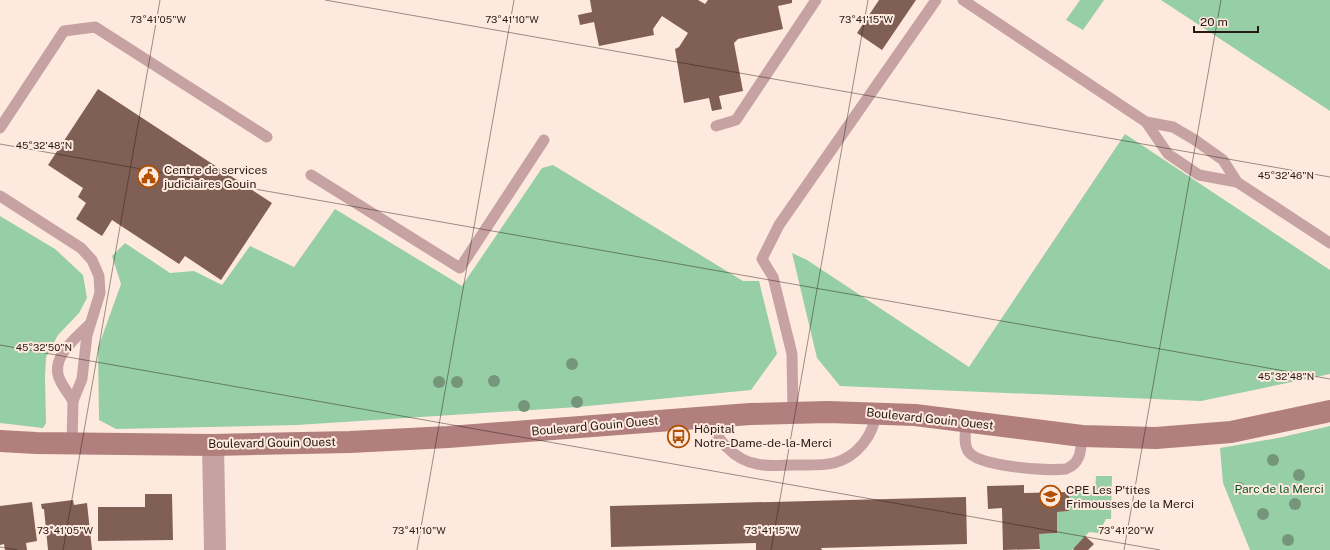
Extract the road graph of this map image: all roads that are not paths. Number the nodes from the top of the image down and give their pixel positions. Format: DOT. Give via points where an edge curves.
graph roads {
  1 [pos="816,0"];
  2 [pos="936,0"];
  3 [pos="963,0"];
  4 [pos="1146,122"];
  5 [pos="716,126"];
  6 [pos="0,128"];
  7 [pos="267,136"];
  8 [pos="544,140"];
  9 [pos="312,175"];
  10 [pos="1237,182"];
  11 [pos="0,196"];
  12 [pos="1330,243"];
  13 [pos="90,325"];
  14 [pos="73,401"];
  15 [pos="1330,411"];
  16 [pos="793,412"];
  17 [pos="876,412"];
  18 [pos="710,417"];
  19 [pos="966,421"];
  20 [pos="1082,436"];
  21 [pos="0,441"];
  22 [pos="72,444"];
  23 [pos="213,445"];
  24 [pos="214,550"];
  1 -- 5 [label="lane" via="736,120"];
  2 -- 16 [label="lane" via="779,225 762,259 773,277 792,354"];
  3 -- 4 [label="lane"];
  4 -- 10 [label="lane" via="1173,127 1195,140 1223,160"];
  4 -- 10 [label="lane" via="1168,154 1199,175"];
  6 -- 7 [label="lane" via="64,31 95,27"];
  8 -- 9 [label="lane" via="460,268"];
  10 -- 12 [label="lane"];
  11 -- 13 [label="lane" via="81,248 92,260 99,276 100,293"];
  13 -- 14 [label="lane" via="84,350 82,379"];
  13 -- 14 [label="lane" via="65,349 59,361 59,379"];
  14 -- 22 [label="lane"];
  15 -- 20 [label="street, Boulevard Gouin Ouest" via="1267,426 1197,436"];
  16 -- 17 [label="street, Boulevard Gouin Ouest"];
  16 -- 18 [label="street, Boulevard Gouin Ouest"];
  17 -- 18 [label="lane" via="873,430 858,448 842,460 816,465 763,466 751,462 720,440"];
  17 -- 19 [label="street, Boulevard Gouin Ouest"];
  18 -- 23 [label="street, Boulevard Gouin Ouest" via="448,437"];
  19 -- 20 [label="street, Boulevard Gouin Ouest"];
  19 -- 20 [label="lane" via="965,441 969,452 979,460 994,464 1066,469 1078,460"];
  21 -- 22 [label="street, Boulevard Gouin Ouest"];
  22 -- 23 [label="street, Boulevard Gouin Ouest"];
  23 -- 24 [label="street"];
}
